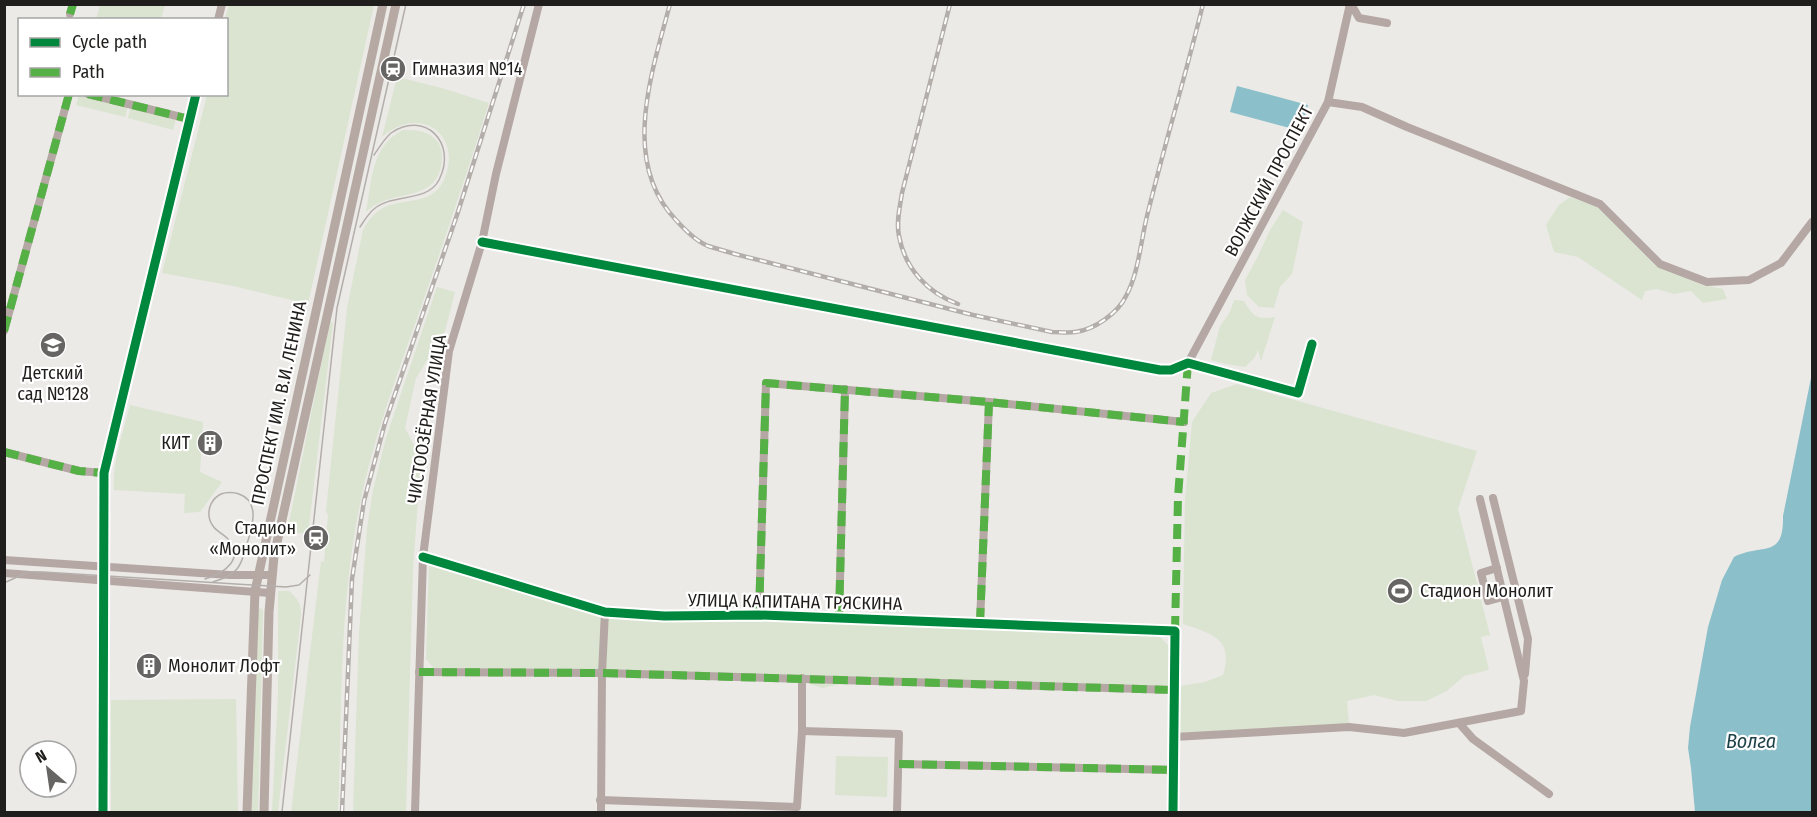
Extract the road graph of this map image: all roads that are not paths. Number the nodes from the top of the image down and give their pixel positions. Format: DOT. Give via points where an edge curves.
graph roads {
  1 [pos="73,4"];
  2 [pos="382,4"];
  3 [pos="396,4"];
  4 [pos="539,4"];
  5 [pos="1350,4"];
  6 [pos="70,14"];
  7 [pos="1388,23"];
  8 [pos="68,96"];
  9 [pos="96,96"];
  10 [pos="195,96"];
  11 [pos="1329,102"];
  12 [pos="189,119"];
  13 [pos="1812,222"];
  14 [pos="482,242"];
  15 [pos="4,331"];
  16 [pos="1312,344"];
  17 [pos="1188,363"];
  18 [pos="845,389"];
  19 [pos="989,402"];
  20 [pos="1184,422"];
  21 [pos="4,452"];
  22 [pos="104,473"];
  23 [pos="1493,498"];
  24 [pos="1480,499"];
  25 [pos="423,557"];
  26 [pos="4,560"];
  27 [pos="104,567"];
  28 [pos="1497,568"];
  29 [pos="4,573"];
  30 [pos="258,575"];
  31 [pos="271,575"];
  32 [pos="103,580"];
  33 [pos="1500,582"];
  34 [pos="1484,586"];
  35 [pos="255,591"];
  36 [pos="270,593"];
  37 [pos="1503,597"];
  38 [pos="605,612"];
  39 [pos="759,615"];
  40 [pos="838,618"];
  41 [pos="980,623"];
  42 [pos="1528,639"];
  43 [pos="1515,642"];
  44 [pos="419,672"];
  45 [pos="602,673"];
  46 [pos="802,678"];
  47 [pos="1524,681"];
  48 [pos="1174,690"];
  49 [pos="1459,723"];
  50 [pos="802,731"];
  51 [pos="1174,737"];
  52 [pos="898,764"];
  53 [pos="1175,770"];
  54 [pos="1549,794"];
  55 [pos="600,800"];
  56 [pos="103,813"];
  57 [pos="247,813"];
  58 [pos="264,813"];
  59 [pos="415,813"];
  60 [pos="601,813"];
  61 [pos="897,813"];
  62 [pos="1173,813"];
  1 -- 6 [label="street"];
  2 -- 30 [label="main road, ПРОСПЕКТ ИМ. В.И. ЛЕНИНА"];
  3 -- 31 [label="main road, ПРОСПЕКТ ИМ. В.И. ЛЕНИНА"];
  4 -- 14 [label="street, ЧИСТООЗЁРНАЯ УЛИЦА"];
  5 -- 7 [label="street" via="1359,18"];
  5 -- 11 [label="street, ВОЛЖСКИЙ ПРОСПЕКТ"];
  8 -- 15 [label="street"];
  9 -- 12 [label="street"];
  10 -- 12 [label="street"];
  11 -- 13 [label="street" via="1362,107 1600,204 1659,264 1707,282 1749,280 1781,263"];
  11 -- 17 [label="street, ВОЛЖСКИЙ ПРОСПЕКТ"];
  12 -- 22 [label="street"];
  14 -- 17 [label="street" via="1160,370"];
  14 -- 25 [label="street, ЧИСТООЗЁРНАЯ УЛИЦА" via="449,351"];
  16 -- 17 [label="street" via="1298,393"];
  18 -- 19 [label="street"];
  18 -- 39 [label="street" via="766,383"];
  18 -- 40 [label="street"];
  19 -- 20 [label="street"];
  19 -- 41 [label="street"];
  21 -- 22 [label="street" via="79,471"];
  22 -- 27 [label="street"];
  23 -- 42 [label="street"];
  24 -- 28 [label="street"];
  25 -- 38 [label="street, УЛИЦА КАПИТАНА ТРЯСКИНА"];
  25 -- 44 [label="street, ЧИСТООЗЁРНАЯ УЛИЦА"];
  26 -- 27 [label="street"];
  27 -- 30 [label="street"];
  27 -- 32 [label="street"];
  28 -- 33 [label="street"];
  28 -- 34 [label="street" via="1481,573"];
  29 -- 32 [label="street"];
  30 -- 31 [label="street"];
  30 -- 35 [label="main road, ПРОСПЕКТ ИМ. В.И. ЛЕНИНА"];
  31 -- 36 [label="main road, ПРОСПЕКТ ИМ. В.И. ЛЕНИНА"];
  32 -- 35 [label="street"];
  32 -- 56 [label="street"];
  33 -- 34 [label="street"];
  33 -- 37 [label="street"];
  34 -- 37 [label="street" via="1488,601"];
  35 -- 36 [label="street"];
  35 -- 57 [label="main road, ПРОСПЕКТ ИМ. В.И. ЛЕНИНА"];
  36 -- 58 [label="main road, ПРОСПЕКТ ИМ. В.И. ЛЕНИНА"];
  37 -- 43 [label="street"];
  38 -- 39 [label="street, УЛИЦА КАПИТАНА ТРЯСКИНА"];
  38 -- 45 [label="street"];
  39 -- 40 [label="street, УЛИЦА КАПИТАНА ТРЯСКИНА"];
  40 -- 41 [label="street, УЛИЦА КАПИТАНА ТРЯСКИНА"];
  41 -- 48 [label="street, УЛИЦА КАПИТАНА ТРЯСКИНА" via="1175,631"];
  42 -- 43 [label="street"];
  42 -- 47 [label="street"];
  43 -- 47 [label="street"];
  44 -- 45 [label="street"];
  44 -- 59 [label="street, ЧИСТООЗЁРНАЯ УЛИЦА"];
  45 -- 46 [label="street"];
  45 -- 55 [label="street"];
  46 -- 48 [label="street"];
  46 -- 50 [label="street"];
  47 -- 49 [label="street" via="1521,711"];
  48 -- 51 [label="street"];
  49 -- 51 [label="street" via="1404,733 1349,727"];
  49 -- 54 [label="street" via="1473,740"];
  50 -- 52 [label="street" via="899,734"];
  50 -- 55 [label="street" via="797,807"];
  51 -- 53 [label="street"];
  52 -- 53 [label="street"];
  52 -- 61 [label="street"];
  53 -- 62 [label="street"];
  55 -- 60 [label="street"];
}
